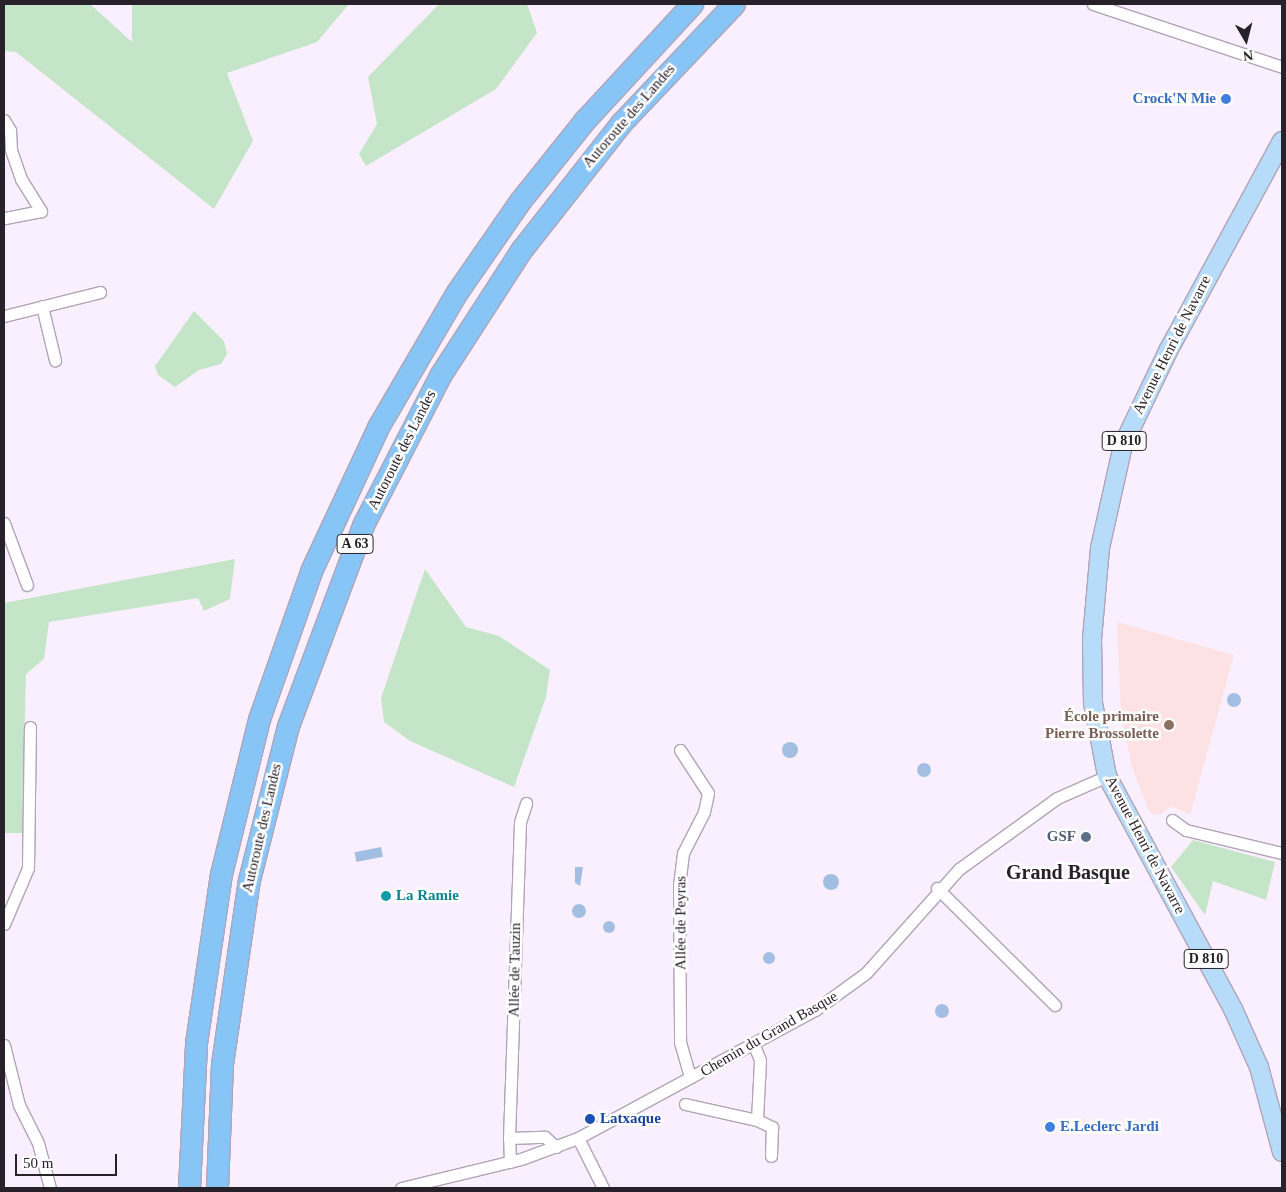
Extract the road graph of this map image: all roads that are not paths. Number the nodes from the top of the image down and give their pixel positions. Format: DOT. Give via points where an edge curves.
graph roads {
  1 [pos="692,4"];
  2 [pos="734,4"];
  3 [pos="1093,4"];
  4 [pos="1282,67"];
  5 [pos="4,120"];
  6 [pos="1282,140"];
  7 [pos="4,218"];
  8 [pos="100,292"];
  9 [pos="42,306"];
  10 [pos="4,316"];
  11 [pos="55,360"];
  12 [pos="4,523"];
  13 [pos="26,585"];
  14 [pos="30,727"];
  15 [pos="680,750"];
  16 [pos="1107,776"];
  17 [pos="526,803"];
  18 [pos="1172,820"];
  19 [pos="1282,853"];
  20 [pos="937,888"];
  21 [pos="4,924"];
  22 [pos="1055,1005"];
  23 [pos="4,1045"];
  24 [pos="754,1045"];
  25 [pos="690,1078"];
  26 [pos="685,1104"];
  27 [pos="757,1120"];
  28 [pos="509,1138"];
  29 [pos="578,1138"];
  30 [pos="556,1148"];
  31 [pos="1282,1152"];
  32 [pos="771,1156"];
  33 [pos="510,1162"];
  34 [pos="50,1188"];
  35 [pos="189,1188"];
  36 [pos="216,1188"];
  37 [pos="401,1188"];
  38 [pos="603,1188"];
  1 -- 35 [label="highway, Autoroute des Landes / A 63" via="585,120 520,201 457,292 378,427 312,572 260,719 221,874 196,1043"];
  2 -- 36 [label="highway, Autoroute des Landes / A 63" via="621,123 522,249 441,374 363,525 304,675 251,872 222,1064"];
  3 -- 4 [label="street"];
  5 -- 7 [label="street" via="10,130 11,150 21,179 41,211"];
  6 -- 16 [label="main road, Avenue Henri de Navarre / D 810" via="1164,357 1123,445 1100,548 1092,639 1093,703"];
  8 -- 9 [label="street"];
  9 -- 10 [label="street"];
  9 -- 11 [label="street"];
  12 -- 13 [label="street"];
  14 -- 21 [label="street" via="28,868"];
  15 -- 25 [label="street, Allée de Peyras" via="708,793 704,812 683,853 679,884 680,1042"];
  16 -- 20 [label="street, Chemin du Grand Basque" via="1057,798"];
  16 -- 31 [label="main road, Avenue Henri de Navarre / D 810" via="1233,1009 1259,1067"];
  17 -- 28 [label="street, Allée de Tauzin" via="519,831"];
  18 -- 19 [label="street" via="1186,830"];
  20 -- 22 [label="street"];
  20 -- 24 [label="street, Chemin du Grand Basque" via="866,973 839,995"];
  23 -- 34 [label="street" via="19,1105 38,1143"];
  24 -- 25 [label="street, Chemin du Grand Basque"];
  24 -- 27 [label="street" via="760,1060"];
  25 -- 29 [label="street, Chemin du Grand Basque"];
  26 -- 27 [label="street"];
  27 -- 32 [label="street" via="772,1126"];
  28 -- 30 [label="street" via="546,1138"];
  28 -- 33 [label="street, Allée de Tauzin"];
  29 -- 30 [label="street, Chemin du Grand Basque"];
  29 -- 38 [label="street"];
  30 -- 33 [label="street, Chemin du Grand Basque"];
  33 -- 37 [label="street, Chemin du Grand Basque"];
}
